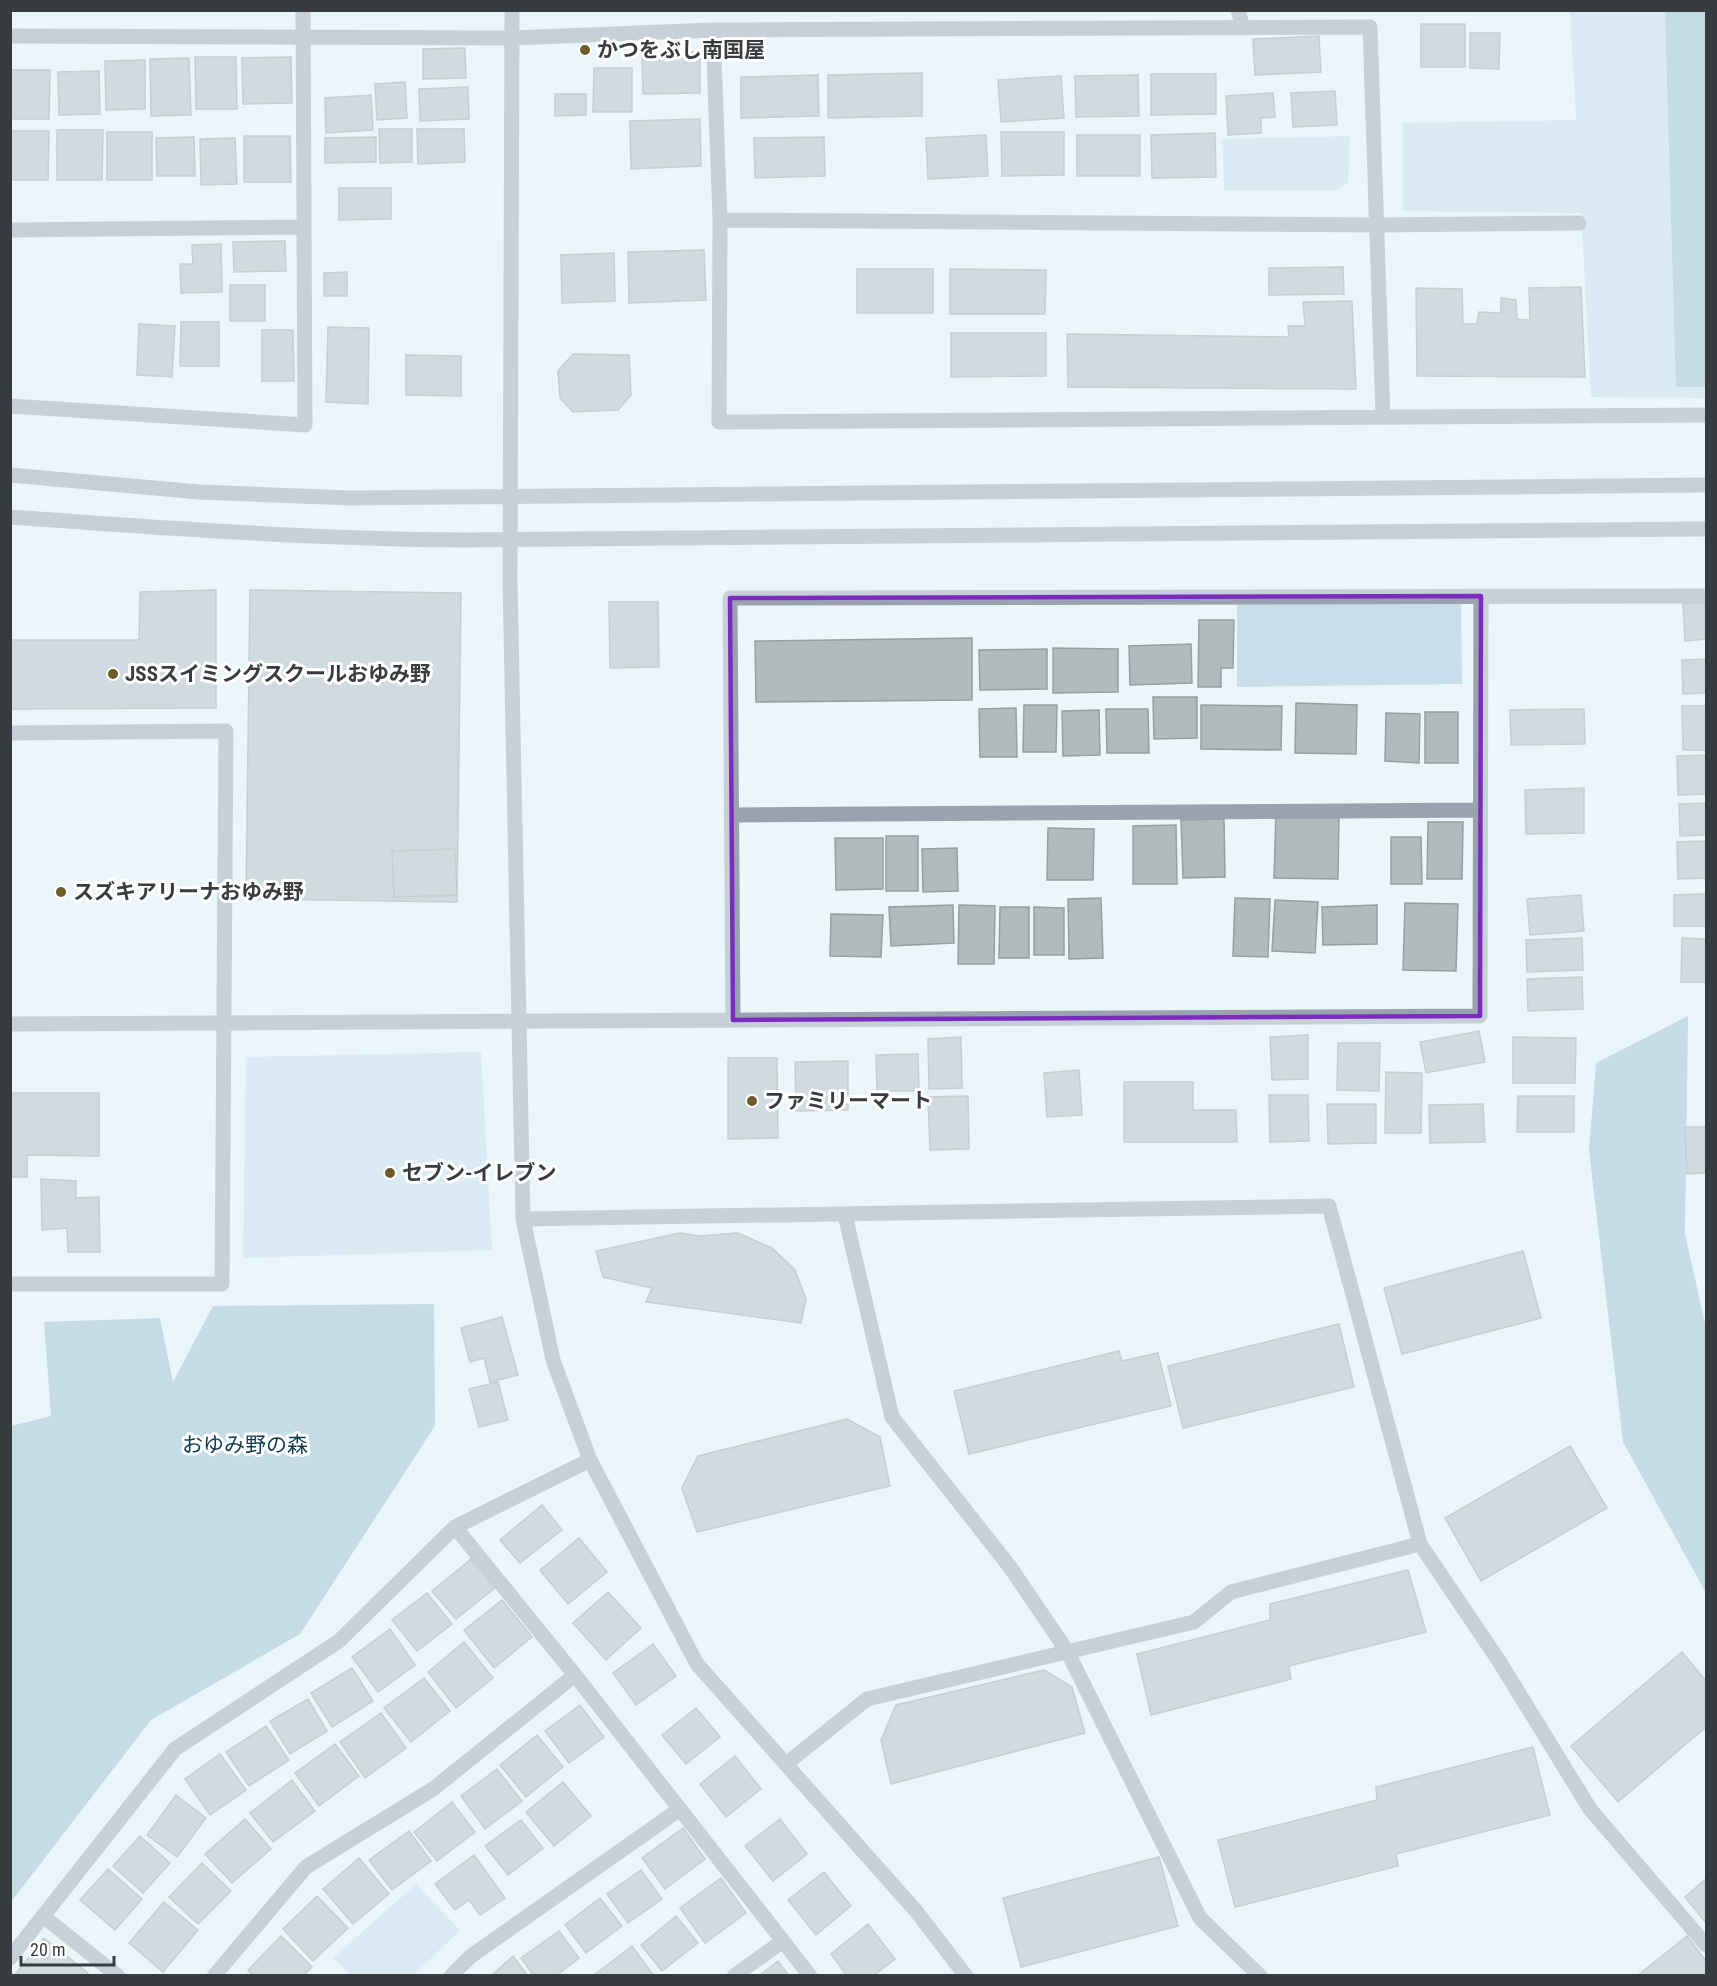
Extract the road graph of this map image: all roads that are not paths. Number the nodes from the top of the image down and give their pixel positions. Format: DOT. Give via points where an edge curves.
graph roads {
  1 [pos="303,10"];
  2 [pos="512,10"];
  3 [pos="1238,10"];
  4 [pos="1243,27"];
  5 [pos="713,30"];
  6 [pos="10,36"];
  7 [pos="303,36"];
  8 [pos="512,38"];
  9 [pos="720,220"];
  10 [pos="1579,223"];
  11 [pos="1377,225"];
  12 [pos="302,227"];
  13 [pos="10,230"];
  14 [pos="10,406"];
  15 [pos="1707,415"];
  16 [pos="1383,417"];
  17 [pos="10,475"];
  18 [pos="1707,485"];
  19 [pos="512,495"];
  20 [pos="10,517"];
  21 [pos="1707,529"];
  22 [pos="511,540"];
  23 [pos="1481,596"];
  24 [pos="1707,596"];
  25 [pos="10,733"];
  26 [pos="1480,810"];
  27 [pos="731,815"];
  28 [pos="733,1020"];
  29 [pos="519,1022"];
  30 [pos="224,1023"];
  31 [pos="10,1024"];
  32 [pos="845,1215"];
  33 [pos="523,1219"];
  34 [pos="10,1284"];
  35 [pos="590,1460"];
  36 [pos="454,1527"];
  37 [pos="1420,1544"];
  38 [pos="1067,1651"];
  39 [pos="575,1675"];
  40 [pos="786,1764"];
  41 [pos="680,1809"];
  42 [pos="43,1916"];
  43 [pos="783,1941"];
  44 [pos="1707,1945"];
  45 [pos="10,1958"];
  46 [pos="118,1976"];
  47 [pos="214,1976"];
  48 [pos="451,1976"];
  49 [pos="734,1976"];
  50 [pos="810,1976"];
  51 [pos="966,1976"];
  52 [pos="1260,1976"];
  1 -- 7 [label="street"];
  2 -- 8 [label="street"];
  3 -- 4 [label="street"];
  4 -- 5 [label="street"];
  4 -- 11 [label="street" via="1370,27"];
  5 -- 8 [label="street"];
  5 -- 9 [label="street"];
  6 -- 7 [label="street"];
  7 -- 8 [label="street"];
  7 -- 12 [label="street"];
  8 -- 19 [label="street"];
  9 -- 11 [label="street"];
  9 -- 16 [label="street" via="719,422"];
  10 -- 11 [label="street"];
  11 -- 16 [label="street"];
  12 -- 13 [label="street"];
  12 -- 14 [label="street" via="305,425"];
  15 -- 16 [label="street"];
  17 -- 19 [label="street" via="200,492 350,498"];
  18 -- 19 [label="street"];
  19 -- 22 [label="street"];
  20 -- 22 [label="street" via="286,536"];
  21 -- 22 [label="street"];
  22 -- 29 [label="street"];
  23 -- 24 [label="street"];
  23 -- 26 [label="street"];
  23 -- 27 [label="street" via="730,598"];
  25 -- 30 [label="street" via="226,731"];
  26 -- 27 [label="street"];
  26 -- 28 [label="street" via="1480,1016"];
  27 -- 28 [label="street"];
  28 -- 29 [label="street"];
  29 -- 30 [label="street"];
  29 -- 33 [label="street"];
  30 -- 31 [label="street"];
  30 -- 34 [label="street" via="222,1284"];
  32 -- 33 [label="street"];
  32 -- 37 [label="street" via="1329,1206"];
  32 -- 38 [label="street" via="892,1417 1010,1567"];
  33 -- 35 [label="street" via="553,1360"];
  35 -- 36 [label="street"];
  35 -- 40 [label="street" via="697,1664"];
  36 -- 39 [label="street"];
  36 -- 42 [label="street" via="339,1641 175,1749"];
  37 -- 38 [label="street" via="1231,1592 1194,1622"];
  37 -- 44 [label="street" via="1499,1661 1590,1809"];
  38 -- 40 [label="street" via="867,1700"];
  38 -- 52 [label="street" via="1200,1918"];
  39 -- 41 [label="street"];
  39 -- 47 [label="street" via="433,1789 306,1868"];
  40 -- 51 [label="street" via="916,1911"];
  41 -- 43 [label="street"];
  41 -- 48 [label="street" via="471,1956"];
  42 -- 45 [label="street"];
  42 -- 46 [label="street"];
  43 -- 49 [label="street"];
  43 -- 50 [label="street"];
}
